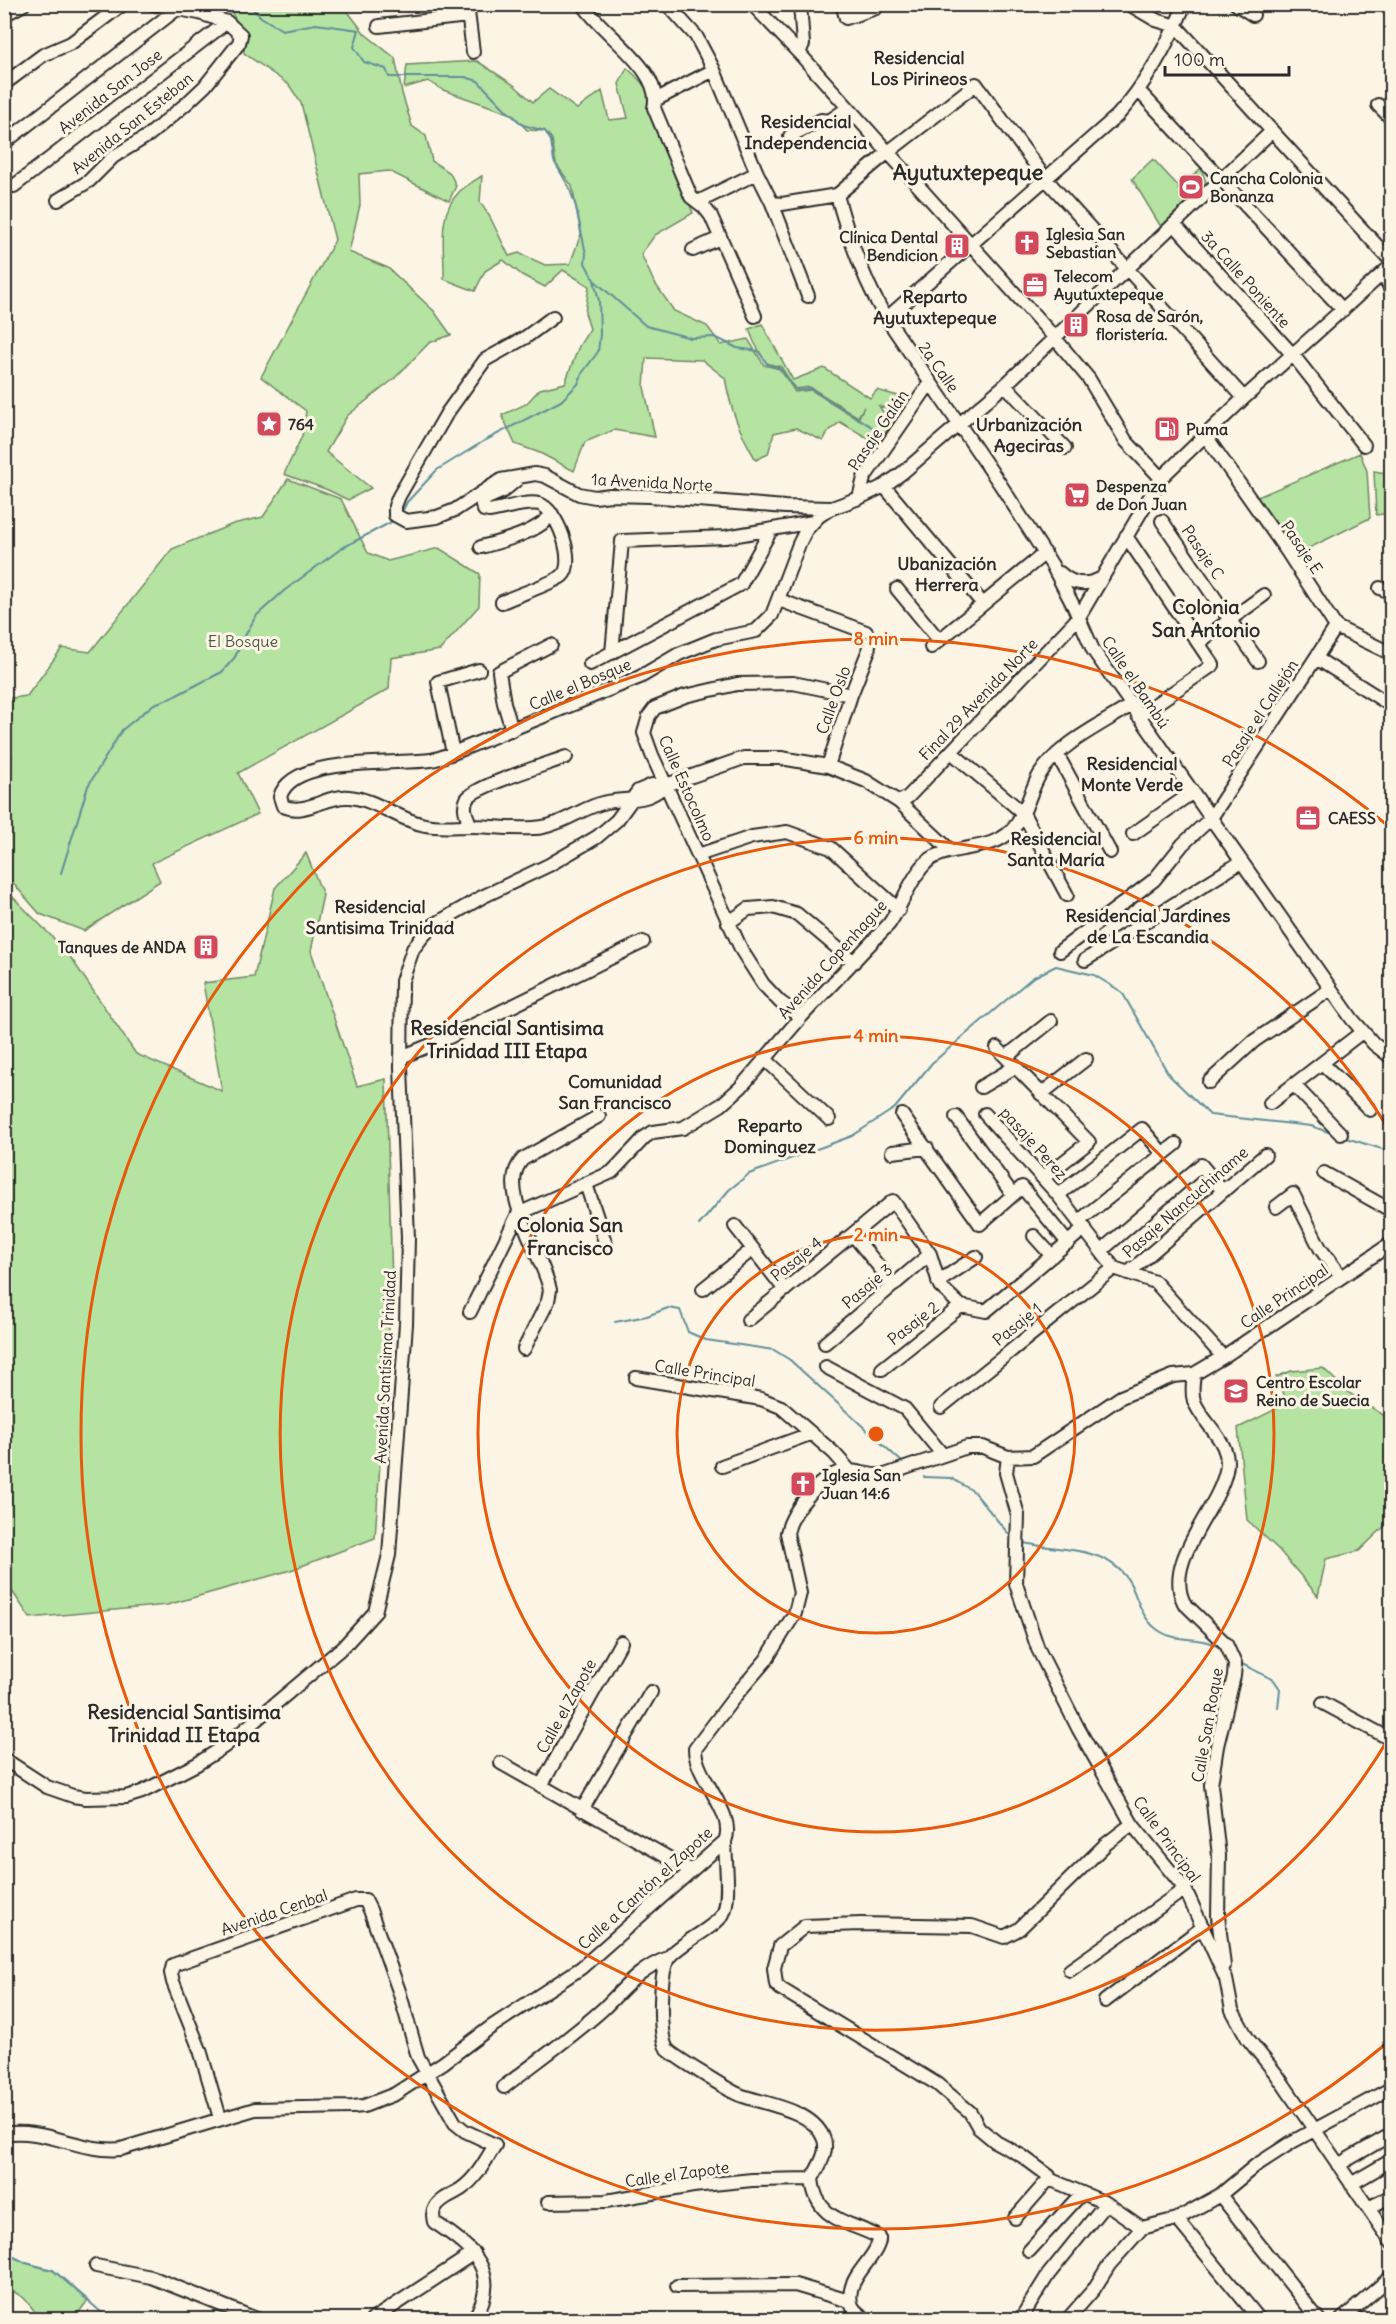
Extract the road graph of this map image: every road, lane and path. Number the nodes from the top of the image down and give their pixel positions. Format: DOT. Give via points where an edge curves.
graph roads {
  1 [pos="24,4"];
  2 [pos="123,4"];
  3 [pos="153,4"];
  4 [pos="583,4"];
  5 [pos="667,4"];
  6 [pos="752,4"];
  7 [pos="800,4"];
  8 [pos="843,4"];
  9 [pos="1129,4"];
  10 [pos="1185,4"];
  11 [pos="1236,4"];
  12 [pos="177,9"];
  13 [pos="876,9"];
  14 [pos="468,10"];
  15 [pos="4,15"];
  16 [pos="1253,15"];
  17 [pos="227,22"];
  18 [pos="1176,26"];
  19 [pos="379,27"];
  20 [pos="473,52"];
  21 [pos="799,53"];
  22 [pos="714,70"];
  23 [pos="4,84"];
  24 [pos="1138,90"];
  25 [pos="657,99"];
  26 [pos="1378,105"];
  27 [pos="848,108"];
  28 [pos="1392,119"];
  29 [pos="1272,131"];
  30 [pos="790,136"];
  31 [pos="4,143"];
  32 [pos="887,153"];
  33 [pos="756,173"];
  34 [pos="1045,178"];
  35 [pos="1221,179"];
  36 [pos="14,186"];
  37 [pos="837,195"];
  38 [pos="58,200"];
  39 [pos="698,202"];
  40 [pos="772,203"];
  41 [pos="1174,225"];
  42 [pos="720,238"];
  43 [pos="971,245"];
  44 [pos="693,250"];
  45 [pos="1389,266"];
  46 [pos="1126,269"];
  47 [pos="1392,294"];
  48 [pos="808,296"];
  49 [pos="1343,310"];
  50 [pos="755,316"];
  51 [pos="553,317"];
  52 [pos="887,318"];
  53 [pos="1054,337"];
  54 [pos="1293,355"];
  55 [pos="930,383"];
  56 [pos="1005,385"];
  57 [pos="1244,398"];
  58 [pos="960,424"];
  59 [pos="1205,435"];
  60 [pos="1364,445"];
  61 [pos="1065,448"];
  62 [pos="524,474"];
  63 [pos="1161,478"];
  64 [pos="884,486"];
  65 [pos="859,498"];
  66 [pos="832,508"];
  67 [pos="552,514"];
  68 [pos="1162,521"];
  69 [pos="813,522"];
  70 [pos="771,530"];
  71 [pos="1126,536"];
  72 [pos="481,547"];
  73 [pos="1045,554"];
  74 [pos="1052,565"];
  75 [pos="1102,578"];
  76 [pos="897,589"];
  77 [pos="1264,595"];
  78 [pos="779,600"];
  79 [pos="502,602"];
  80 [pos="983,604"];
  81 [pos="1079,617"];
  82 [pos="1230,620"];
  83 [pos="1336,627"];
  84 [pos="1198,643"];
  85 [pos="551,645"];
  86 [pos="612,653"];
  87 [pos="1392,654"];
  88 [pos="1316,658"];
  89 [pos="1258,661"];
  90 [pos="590,664"];
  91 [pos="479,670"];
  92 [pos="851,695"];
  93 [pos="1392,706"];
  94 [pos="1134,711"];
  95 [pos="512,730"];
  96 [pos="951,752"];
  97 [pos="453,753"];
  98 [pos="1057,754"];
  99 [pos="566,757"];
  100 [pos="828,765"];
  101 [pos="666,785"];
  102 [pos="1193,792"];
  103 [pos="632,800"];
  104 [pos="899,802"];
  105 [pos="1023,813"];
  106 [pos="1211,818"];
  107 [pos="471,826"];
  108 [pos="1133,834"];
  109 [pos="951,851"];
  110 [pos="1110,852"];
  111 [pos="698,855"];
  112 [pos="1241,862"];
  113 [pos="1066,895"];
  114 [pos="899,910"];
  115 [pos="728,923"];
  116 [pos="643,942"];
  117 [pos="1060,951"];
  118 [pos="1084,960"];
  119 [pos="854,962"];
  120 [pos="1331,989"];
  121 [pos="801,1017"];
  122 [pos="1051,1021"];
  123 [pos="1362,1032"];
  124 [pos="401,1057"];
  125 [pos="1006,1057"];
  126 [pos="764,1058"];
  127 [pos="1392,1058"];
  128 [pos="1086,1059"];
  129 [pos="1322,1063"];
  130 [pos="1209,1082"];
  131 [pos="1294,1085"];
  132 [pos="981,1088"];
  133 [pos="1041,1094"];
  134 [pos="1270,1103"];
  135 [pos="1370,1110"];
  136 [pos="985,1114"];
  137 [pos="902,1115"];
  138 [pos="599,1116"];
  139 [pos="956,1117"];
  140 [pos="829,1119"];
  141 [pos="1341,1134"];
  142 [pos="1176,1144"];
  143 [pos="927,1148"];
  144 [pos="892,1152"];
  145 [pos="1163,1154"];
  146 [pos="1265,1155"];
  147 [pos="1324,1173"];
  148 [pos="1043,1178"];
  149 [pos="586,1184"];
  150 [pos="1223,1191"];
  151 [pos="1013,1195"];
  152 [pos="1058,1195"];
  153 [pos="1276,1207"];
  154 [pos="1392,1211"];
  155 [pos="520,1212"];
  156 [pos="1082,1225"];
  157 [pos="735,1226"];
  158 [pos="853,1235"];
  159 [pos="1034,1236"];
  160 [pos="1068,1243"];
  161 [pos="1392,1244"];
  162 [pos="608,1248"];
  163 [pos="753,1249"];
  164 [pos="1102,1250"];
  165 [pos="930,1254"];
  166 [pos="1052,1256"];
  167 [pos="976,1257"];
  168 [pos="1114,1268"];
  169 [pos="1128,1274"];
  170 [pos="1341,1277"];
  171 [pos="938,1282"];
  172 [pos="894,1285"];
  173 [pos="703,1289"];
  174 [pos="784,1290"];
  175 [pos="960,1306"];
  176 [pos="470,1312"];
  177 [pos="748,1320"];
  178 [pos="825,1343"];
  179 [pos="524,1349"];
  180 [pos="1223,1357"];
  181 [pos="826,1367"];
  182 [pos="882,1368"];
  183 [pos="1194,1374"];
  184 [pos="636,1378"];
  185 [pos="941,1407"];
  186 [pos="810,1434"];
  187 [pos="942,1454"];
  188 [pos="1008,1457"];
  189 [pos="722,1466"];
  190 [pos="850,1471"];
  191 [pos="621,1642"];
  192 [pos="651,1692"];
  193 [pos="1323,1703"];
  194 [pos="1392,1740"];
  195 [pos="4,1759"];
  196 [pos="501,1763"];
  197 [pos="541,1786"];
  198 [pos="582,1810"];
  199 [pos="1132,1824"];
  200 [pos="725,1841"];
  201 [pos="690,1870"];
  202 [pos="1185,1889"];
  203 [pos="1203,1928"];
  204 [pos="668,1958"];
  205 [pos="1070,1971"];
  206 [pos="1226,1979"];
  207 [pos="1105,2001"];
  208 [pos="426,2074"];
  209 [pos="504,2087"];
  210 [pos="1392,2088"];
  211 [pos="220,2118"];
  212 [pos="1314,2132"];
  213 [pos="4,2134"];
  214 [pos="1392,2134"];
  215 [pos="1392,2160"];
  216 [pos="1338,2165"];
  217 [pos="812,2179"];
  218 [pos="1049,2180"];
  219 [pos="1351,2184"];
  220 [pos="1082,2193"];
  221 [pos="1220,2195"];
  222 [pos="1392,2196"];
  223 [pos="548,2202"];
  224 [pos="1106,2203"];
  225 [pos="1368,2208"];
  226 [pos="1015,2218"];
  227 [pos="1177,2219"];
  228 [pos="1142,2228"];
  229 [pos="1392,2243"];
  230 [pos="1029,2251"];
  231 [pos="474,2253"];
  232 [pos="96,2266"];
  233 [pos="1392,2276"];
  234 [pos="677,2286"];
  235 [pos="849,2301"];
  236 [pos="259,2319"];
  237 [pos="372,2319"];
  238 [pos="472,2319"];
  239 [pos="867,2319"];
  240 [pos="1020,2319"];
  241 [pos="1067,2319"];
  242 [pos="1260,2319"];
  243 [pos="1319,2319"];
  244 [pos="1341,2319"];
  1 -- 15 [label="street"];
  2 -- 23 [label="street"];
  3 -- 12 [label="street"];
  4 -- 25 [label="street" via="636,60"];
  5 -- 22 [label="street" via="696,36"];
  6 -- 21 [label="street"];
  7 -- 21 [label="street" via="803,44"];
  8 -- 13 [label="street" via="846,18"];
  9 -- 18 [label="street" via="1156,20"];
  10 -- 18 [label="street"];
  11 -- 16 [label="street"];
  12 -- 17 [label="street"];
  12 -- 31 [label="street"];
  14 -- 19 [label="street"];
  14 -- 20 [label="street"];
  17 -- 36 [label="street, Avenida San Jose"];
  17 -- 38 [label="street, Avenida San Esteban" via="241,35 239,43 199,92 89,181"];
  18 -- 24 [label="street"];
  18 -- 29 [label="street"];
  21 -- 27 [label="street"];
  22 -- 25 [label="street"];
  22 -- 33 [label="street"];
  24 -- 34 [label="street" via="1118,116"];
  24 -- 35 [label="street"];
  25 -- 39 [label="street" via="654,108 691,197"];
  26 -- 28 [label="street"];
  27 -- 30 [label="street" via="829,122 821,120"];
  27 -- 32 [label="street"];
  29 -- 35 [label="street, 1a Avenida Norte"];
  29 -- 45 [label="street"];
  32 -- 34 [label="street" via="976,84"];
  32 -- 37 [label="street"];
  32 -- 43 [label="street"];
  33 -- 39 [label="street"];
  33 -- 40 [label="street"];
  34 -- 43 [label="street"];
  34 -- 46 [label="street"];
  35 -- 41 [label="street, 1a Avenida Norte"];
  35 -- 49 [label="street"];
  37 -- 40 [label="street"];
  37 -- 52 [label="street, 2a Calle" via="867,285"];
  39 -- 42 [label="street" via="711,216"];
  40 -- 48 [label="street"];
  41 -- 46 [label="street, 1a Avenida Norte"];
  41 -- 54 [label="street, 3a Calle Poniente"];
  42 -- 44 [label="street"];
  42 -- 50 [label="street"];
  43 -- 52 [label="street"];
  43 -- 53 [label="street"];
  45 -- 47 [label="street"];
  45 -- 49 [label="street, Final 29 Avenida Norte"];
  46 -- 53 [label="street, 1a Avenida Norte"];
  46 -- 57 [label="street"];
  49 -- 54 [label="street, Final 29 Avenida Norte"];
  51 -- 62 [label="street" via="485,360 447,413 394,506 400,518 437,517 501,480"];
  52 -- 55 [label="street, 2a Calle"];
  53 -- 56 [label="street, 1a Avenida Norte"];
  53 -- 63 [label="street" via="1089,379 1126,441"];
  54 -- 57 [label="street, Final 29 Avenida Norte"];
  54 -- 60 [label="street, 3a Calle Poniente"];
  55 -- 58 [label="street, 2a Calle"];
  55 -- 65 [label="street, Pasaje Galán" via="864,478"];
  56 -- 58 [label="street, 1a Avenida Norte"];
  56 -- 61 [label="street"];
  57 -- 59 [label="street, Final 29 Avenida Norte"];
  58 -- 64 [label="street, 1a Avenida Norte"];
  58 -- 73 [label="street, Calle el Bambú"];
  59 -- 63 [label="street, Final 29 Avenida Norte"];
  59 -- 83 [label="street, Pasaje E"];
  62 -- 66 [label="street, 1a Avenida Norte" via="545,476 579,494 595,497 650,496"];
  62 -- 67 [label="street" via="485,499 484,510 539,504"];
  63 -- 71 [label="street, Final 29 Avenida Norte"];
  64 -- 65 [label="street, 1a Avenida Norte"];
  64 -- 80 [label="street"];
  65 -- 66 [label="street, 1a Avenida Norte"];
  66 -- 69 [label="street, Calle el Bosque"];
  67 -- 72 [label="street" via="547,521 509,540"];
  67 -- 79 [label="street" via="568,553 568,567 561,576"];
  68 -- 82 [label="street, Pasaje C"];
  69 -- 70 [label="street"];
  69 -- 78 [label="street, Calle el Bosque" via="799,544"];
  70 -- 86 [label="street" via="741,584"];
  70 -- 86 [label="street" via="726,537 622,541"];
  71 -- 75 [label="street, Final 29 Avenida Norte"];
  71 -- 84 [label="street"];
  73 -- 74 [label="street, Calle el Bambú"];
  73 -- 80 [label="street"];
  74 -- 75 [label="street" via="1074,583"];
  74 -- 81 [label="street, Calle el Bambú"];
  75 -- 81 [label="street, Final 29 Avenida Norte"];
  76 -- 80 [label="street" via="935,644"];
  77 -- 82 [label="street"];
  78 -- 92 [label="street, Calle Oslo" via="866,632 870,638 868,652"];
  78 -- 95 [label="street, Calle el Bosque" via="766,623 756,631 716,639 679,654 640,677"];
  81 -- 94 [label="street, Calle el Bambú" via="1093,650"];
  81 -- 96 [label="street, Final 29 Avenida Norte"];
  82 -- 84 [label="street"];
  82 -- 89 [label="street, Pasaje C"];
  83 -- 87 [label="street"];
  83 -- 88 [label="street, Pasaje el Callejón"];
  84 -- 94 [label="street, Avenida Copenhague" via="1213,665"];
  85 -- 95 [label="street" via="499,672"];
  86 -- 90 [label="street"];
  88 -- 93 [label="street"];
  88 -- 106 [label="street, Pasaje el Callejón"];
  91 -- 97 [label="street" via="438,682"];
  92 -- 100 [label="street, Calle Oslo"];
  92 -- 101 [label="street, Calle Estocolmo" via="793,683 737,684 685,696 655,708 645,723 644,733"];
  94 -- 98 [label="street, Avenida Copenhague"];
  94 -- 102 [label="street, Calle el Bambú"];
  95 -- 97 [label="street, Calle el Bosque"];
  96 -- 104 [label="street, Final 29 Avenida Norte"];
  96 -- 105 [label="street"];
  97 -- 107 [label="street, Calle el Bosque" via="433,760 347,764 315,771 290,783 281,793 281,802 286,808 304,809 337,796 351,797 426,825"];
  98 -- 105 [label="street, Avenida Copenhague" via="1040,774"];
  98 -- 110 [label="street"];
  99 -- 107 [label="street" via="482,788 468,797 464,806"];
  100 -- 101 [label="street, Avenida Santísima Trinidad" via="781,758 744,758"];
  100 -- 104 [label="street, Avenida Santísima Trinidad" via="866,781"];
  101 -- 103 [label="street, Avenida Santísima Trinidad" via="638,791"];
  101 -- 111 [label="street, Calle Estocolmo"];
  102 -- 106 [label="street, Calle el Bambú"];
  102 -- 108 [label="street"];
  103 -- 107 [label="street" via="605,802 544,827"];
  103 -- 124 [label="street, Avenida Santísima Trinidad" via="617,820 577,851 482,897 434,925 423,936 412,949 402,981"];
  104 -- 109 [label="street, Avenida Santísima Trinidad"];
  105 -- 109 [label="street, Avenida Copenhague" via="1001,838"];
  105 -- 113 [label="street"];
  106 -- 112 [label="street, Calle el Bambú"];
  106 -- 117 [label="street, Pasaje el Callejón" via="1183,844 1154,880"];
  109 -- 114 [label="street, Avenida Copenhague" via="928,861"];
  111 -- 114 [label="street" via="752,837 787,832 831,848"];
  111 -- 115 [label="street, Calle Estocolmo"];
  112 -- 118 [label="street"];
  112 -- 120 [label="street, Calle el Bambú"];
  114 -- 119 [label="street, Avenida Copenhague"];
  115 -- 119 [label="street" via="748,909 773,907 797,914"];
  115 -- 121 [label="street, Calle Estocolmo" via="763,984"];
  116 -- 124 [label="street"];
  119 -- 121 [label="street, Avenida Copenhague"];
  120 -- 123 [label="street, Calle el Bambú"];
  120 -- 130 [label="street" via="1254,1041"];
  121 -- 126 [label="street, Avenida Copenhague"];
  122 -- 125 [label="street"];
  123 -- 127 [label="street, Calle el Bambú"];
  123 -- 129 [label="street"];
  124 -- 195 [label="street, Avenida Santísima Trinidad" via="408,1238 406,1324 389,1555 375,1612 344,1646 225,1746 142,1792 126,1797 73,1796 47,1788"];
  125 -- 132 [label="street"];
  125 -- 133 [label="street"];
  126 -- 140 [label="street"];
  126 -- 149 [label="street, Avenida Copenhague" via="741,1087 712,1112 683,1128 648,1135 612,1172"];
  128 -- 133 [label="street"];
  129 -- 131 [label="street"];
  129 -- 135 [label="street"];
  131 -- 134 [label="street"];
  131 -- 141 [label="street"];
  133 -- 148 [label="street" via="1089,1142"];
  136 -- 148 [label="street, pasaje Perez"];
  137 -- 143 [label="street"];
  138 -- 155 [label="street" via="520,1161 514,1180"];
  139 -- 151 [label="street"];
  142 -- 145 [label="street, Pasaje 2"];
  143 -- 144 [label="street"];
  143 -- 151 [label="street" via="980,1224"];
  145 -- 152 [label="street" via="1142,1129"];
  145 -- 156 [label="street, Pasaje 2"];
  146 -- 150 [label="street, Pasaje Nancuchiname"];
  147 -- 154 [label="street"];
  148 -- 152 [label="street, pasaje Perez"];
  149 -- 155 [label="street, Avenida Copenhague"];
  149 -- 162 [label="street"];
  150 -- 164 [label="street" via="1202,1166"];
  150 -- 169 [label="street, Pasaje Nancuchiname"];
  151 -- 160 [label="street" via="1022,1187"];
  152 -- 156 [label="street, pasaje Perez"];
  153 -- 170 [label="street" via="1293,1194 1320,1248"];
  155 -- 176 [label="street"];
  155 -- 179 [label="street" via="550,1290"];
  156 -- 160 [label="street, Pasaje 2"];
  156 -- 164 [label="street, pasaje Perez"];
  157 -- 163 [label="street"];
  158 -- 165 [label="street, Pasaje 4" via="893,1202"];
  158 -- 172 [label="street"];
  158 -- 174 [label="street, Pasaje 4"];
  159 -- 166 [label="street"];
  160 -- 166 [label="street, Pasaje 2"];
  161 -- 170 [label="street, Calle Principal"];
  163 -- 173 [label="street"];
  163 -- 174 [label="street"];
  164 -- 168 [label="street, pasaje Perez"];
  165 -- 171 [label="street"];
  165 -- 172 [label="street, Pasaje 3"];
  166 -- 175 [label="street, Pasaje 2" via="986,1311"];
  167 -- 171 [label="street"];
  168 -- 169 [label="street"];
  168 -- 185 [label="street, Pasaje 1"];
  169 -- 180 [label="street" via="1155,1282"];
  170 -- 180 [label="street, Calle Principal"];
  171 -- 175 [label="street"];
  172 -- 178 [label="street, Pasaje 3"];
  174 -- 177 [label="street, Pasaje 4"];
  175 -- 182 [label="street, Pasaje 2"];
  180 -- 183 [label="street, Calle Principal"];
  181 -- 187 [label="street" via="905,1409"];
  183 -- 188 [label="street" via="1173,1376 1121,1397 1033,1456"];
  183 -- 206 [label="street, Calle San Roque" via="1195,1403 1219,1437 1227,1458 1227,1470 1217,1496 1182,1563 1178,1581 1184,1603 1226,1644 1234,1664 1210,1785 1220,1856 1218,1916"];
  184 -- 186 [label="street, Calle Principal" via="760,1398 781,1407"];
  186 -- 189 [label="street"];
  186 -- 190 [label="street, Calle Principal"];
  187 -- 188 [label="street" via="976,1446"];
  187 -- 190 [label="street" via="885,1475"];
  188 -- 199 [label="street, Calle Principal" via="1006,1473 1018,1515 1016,1584 1038,1649"];
  190 -- 200 [label="street, Calle a Cantón el Zapote" via="836,1474 801,1504 787,1533 800,1593 795,1613 766,1660 695,1749 702,1773 726,1820"];
  191 -- 197 [label="street, Calle el Zapote"];
  192 -- 198 [label="street"];
  193 -- 194 [label="street"];
  196 -- 197 [label="street"];
  197 -- 198 [label="street"];
  198 -- 201 [label="street"];
  199 -- 202 [label="street, Calle Principal"];
  199 -- 218 [label="street" via="1106,1844 1019,1929 1004,1937 972,1926 804,1926 780,1946 774,1968 776,1984 781,1989 937,2084 970,2112 979,2128 1049,2176"];
  200 -- 201 [label="street, Calle a Cantón el Zapote"];
  200 -- 204 [label="street" via="727,1907 722,1917"];
  201 -- 208 [label="street, Calle a Cantón el Zapote" via="581,1968"];
  202 -- 203 [label="street, Calle Principal"];
  202 -- 205 [label="street"];
  203 -- 206 [label="street, Calle Principal"];
  203 -- 207 [label="street"];
  204 -- 209 [label="street" via="648,1965 603,2009"];
  204 -- 217 [label="street" via="660,2009 666,2047 675,2057 738,2095 788,2108 818,2128 824,2139 825,2155"];
  206 -- 212 [label="street, Calle Principal" via="1227,1997 1248,2039"];
  208 -- 211 [label="street, Calle a Cantón el Zapote" via="395,2094 364,2106 270,2107"];
  208 -- 211 [label="street, Avenida Cenbal" via="370,1910 364,1900 357,1900 173,1965 173,1982 200,2050"];
  208 -- 231 [label="street" via="455,2122 495,2145 462,2189 446,2197 433,2214 434,2222"];
  210 -- 212 [label="street"];
  211 -- 213 [label="street, Calle a Cantón el Zapote" via="109,2150 46,2136"];
  212 -- 216 [label="street, Calle Principal"];
  212 -- 221 [label="street" via="1255,2166"];
  214 -- 216 [label="street"];
  215 -- 219 [label="street"];
  216 -- 219 [label="street, Calle Principal"];
  217 -- 223 [label="street, Calle el Zapote" via="752,2180 606,2201"];
  217 -- 235 [label="street" via="818,2203 828,2215 879,2237 877,2248 853,2280"];
  218 -- 220 [label="street"];
  218 -- 226 [label="street"];
  219 -- 225 [label="street, Calle Principal"];
  220 -- 224 [label="street"];
  220 -- 230 [label="street"];
  221 -- 227 [label="street"];
  221 -- 243 [label="street"];
  222 -- 225 [label="street"];
  224 -- 228 [label="street"];
  224 -- 240 [label="street" via="1048,2276"];
  225 -- 229 [label="street, Calle Principal"];
  227 -- 228 [label="street"];
  227 -- 242 [label="street"];
  228 -- 241 [label="street"];
  231 -- 237 [label="street"];
  231 -- 238 [label="street" via="487,2278"];
  232 -- 236 [label="street" via="151,2277"];
  233 -- 244 [label="street"];
  234 -- 235 [label="street" via="795,2285"];
  235 -- 239 [label="street"];
}
